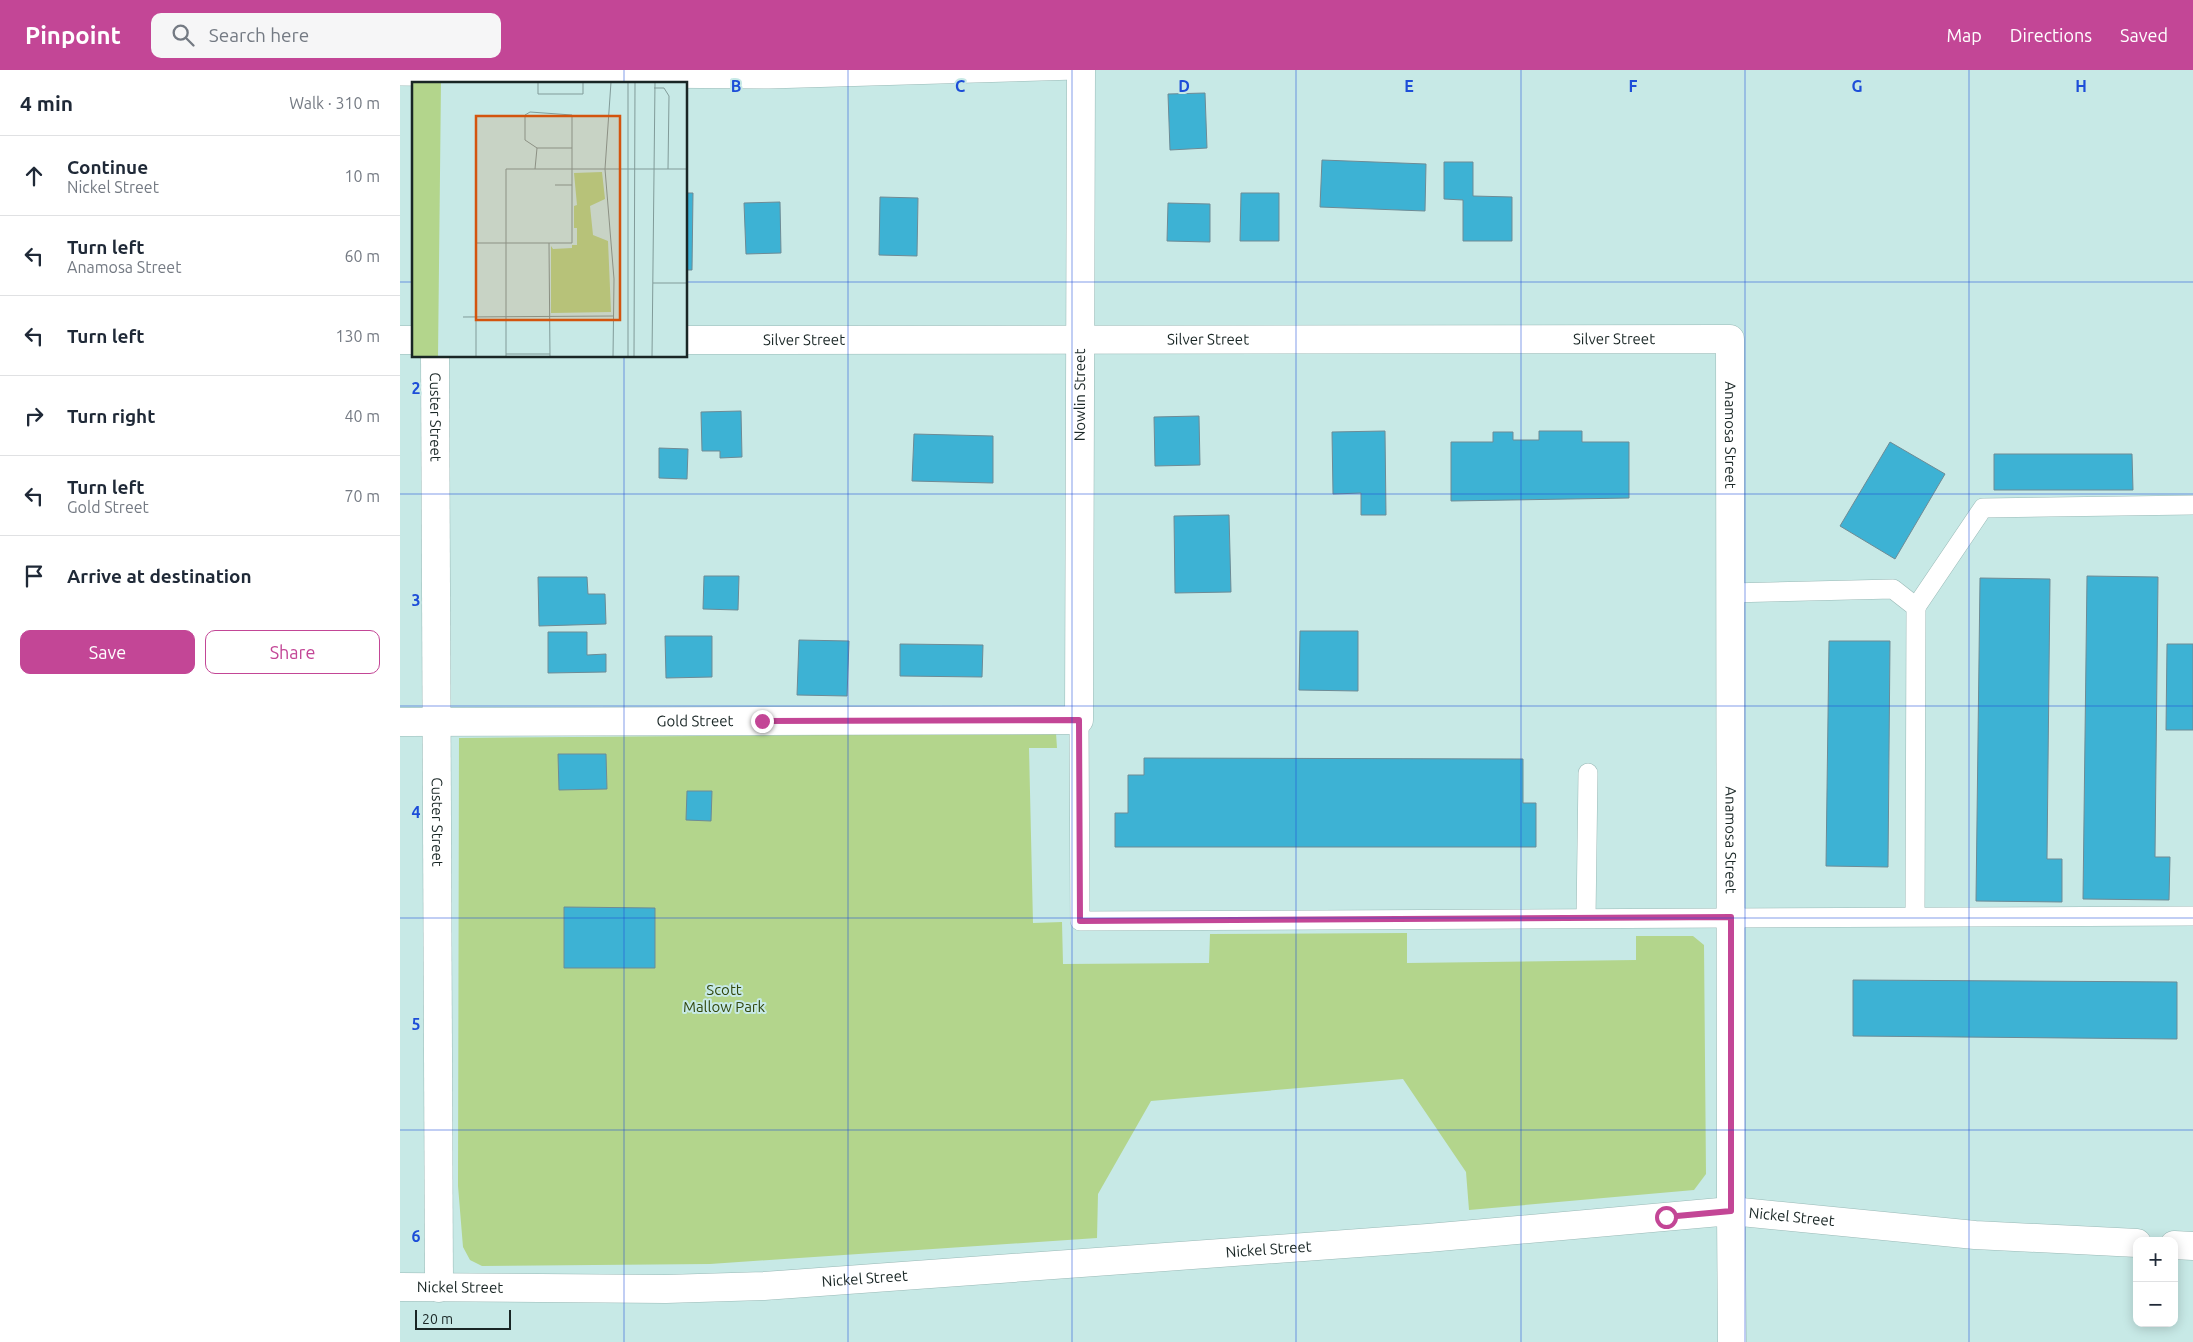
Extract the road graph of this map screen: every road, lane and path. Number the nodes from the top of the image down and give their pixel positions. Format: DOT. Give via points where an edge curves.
graph roads {
  1 [pos="1076,70"];
  2 [pos="1081,70"];
  3 [pos="400,76"];
  4 [pos="431,77"];
  5 [pos="1730,339"];
  6 [pos="688,340"];
  7 [pos="1080,340"];
  8 [pos="435,358"];
  9 [pos="2193,505"];
  10 [pos="1730,593"];
  11 [pos="1916,607"];
  12 [pos="1079,720"];
  13 [pos="400,722"];
  14 [pos="436,722"];
  15 [pos="1588,773"];
  16 [pos="1915,916"];
  17 [pos="2193,916"];
  18 [pos="1731,917"];
  19 [pos="1586,918"];
  20 [pos="1731,1211"];
  21 [pos="2133,1243"];
  22 [pos="2178,1245"];
  23 [pos="2193,1246"];
  24 [pos="400,1287"];
  25 [pos="439,1288"];
  26 [pos="1732,1332"];
  1 -- 4 [label="lane" via="769,79"];
  2 -- 7 [label="street, Nowlin Street"];
  3 -- 4 [label="lane"];
  5 -- 7 [label="street, Silver Street"];
  5 -- 10 [label="street, Anamosa Street"];
  6 -- 7 [label="street, Silver Street"];
  7 -- 12 [label="street, Nowlin Street"];
  8 -- 14 [label="street, Custer Street"];
  9 -- 11 [label="lane" via="1983,508"];
  10 -- 11 [label="lane" via="1892,590"];
  10 -- 18 [label="street, Anamosa Street"];
  11 -- 16 [label="lane"];
  12 -- 14 [label="street, Gold Street"];
  12 -- 19 [label="lane" via="1080,921"];
  13 -- 14 [label="street, Gold Street"];
  14 -- 25 [label="street, Custer Street"];
  15 -- 19 [label="lane"];
  16 -- 17 [label="lane"];
  16 -- 18 [label="lane"];
  18 -- 19 [label="lane"];
  18 -- 20 [label="street, Anamosa Street"];
  20 -- 21 [label="street, Nickel Street" via="1975,1235"];
  20 -- 25 [label="street, Nickel Street" via="1428,1238 764,1286"];
  20 -- 26 [label="street, Anamosa Street"];
  22 -- 23 [label="street"];
  24 -- 25 [label="street, Nickel Street"];
}
